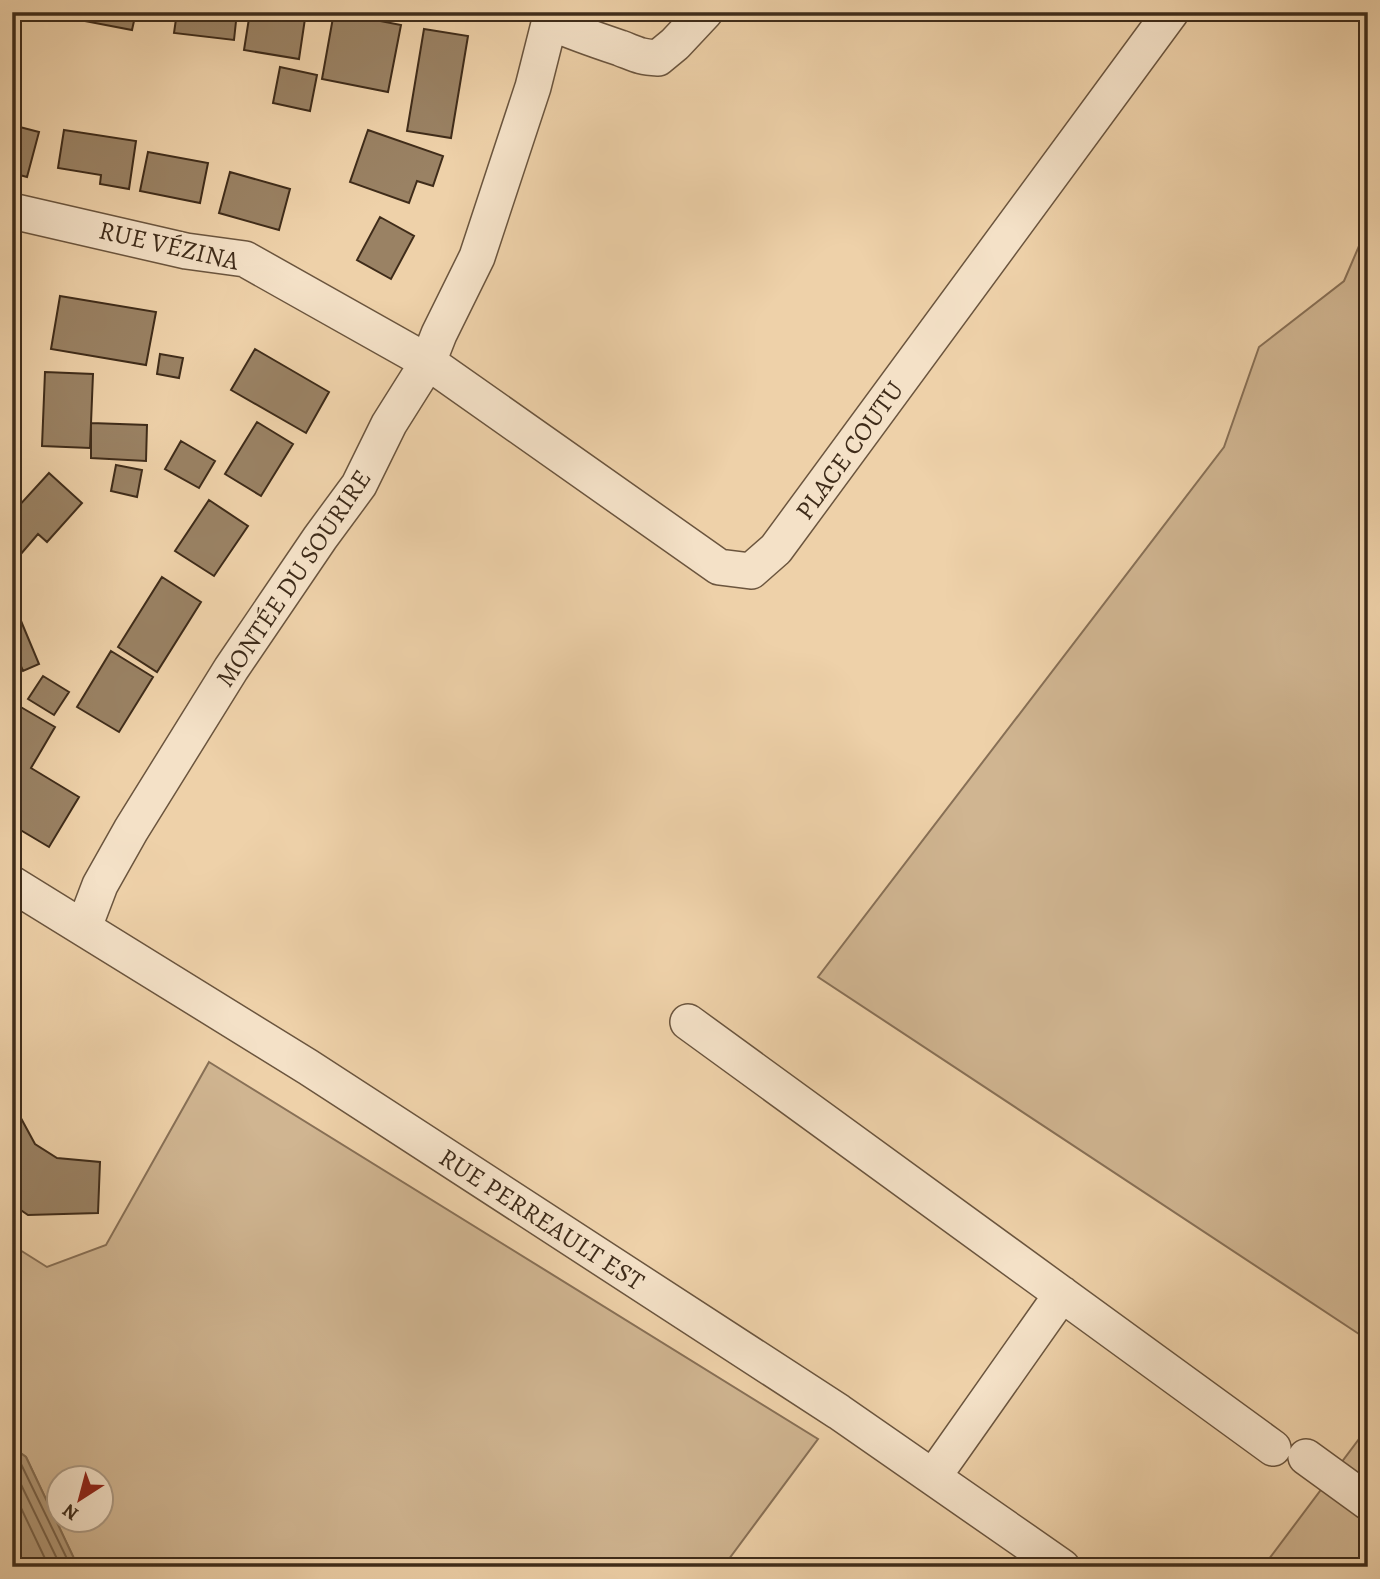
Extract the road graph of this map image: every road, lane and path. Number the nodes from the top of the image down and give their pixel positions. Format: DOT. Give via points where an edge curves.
graph roads {
  1 [pos="705,12"];
  2 [pos="1171,12"];
  3 [pos="551,17"];
  4 [pos="12,211"];
  5 [pos="428,362"];
  6 [pos="12,884"];
  7 [pos="84,927"];
  8 [pos="688,1022"];
  9 [pos="1062,1294"];
  10 [pos="933,1477"];
  11 [pos="1368,1502"];
  12 [pos="1062,1567"];
  1 -- 3 [label="street, MONTÉE DU SOURIRE" via="658,58 639,57 586,38"];
  2 -- 5 [label="street, PLACE COUTU" via="776,549 751,571 719,567"];
  3 -- 5 [label="street, MONTÉE DU SOURIRE" via="519,134 477,257"];
  4 -- 5 [label="street, RUE VÉZINA" via="245,260"];
  5 -- 7 [label="street, MONTÉE DU SOURIRE" via="389,424 359,485 231,669 131,830"];
  6 -- 7 [label="street, RUE PERREAULT EST"];
  7 -- 10 [label="street, RUE PERREAULT EST" via="308,1067"];
  8 -- 9 [label="street"];
  9 -- 10 [label="street"];
  9 -- 11 [label="street" via="1289,1453"];
  10 -- 12 [label="street, RUE PERREAULT EST"];
}
